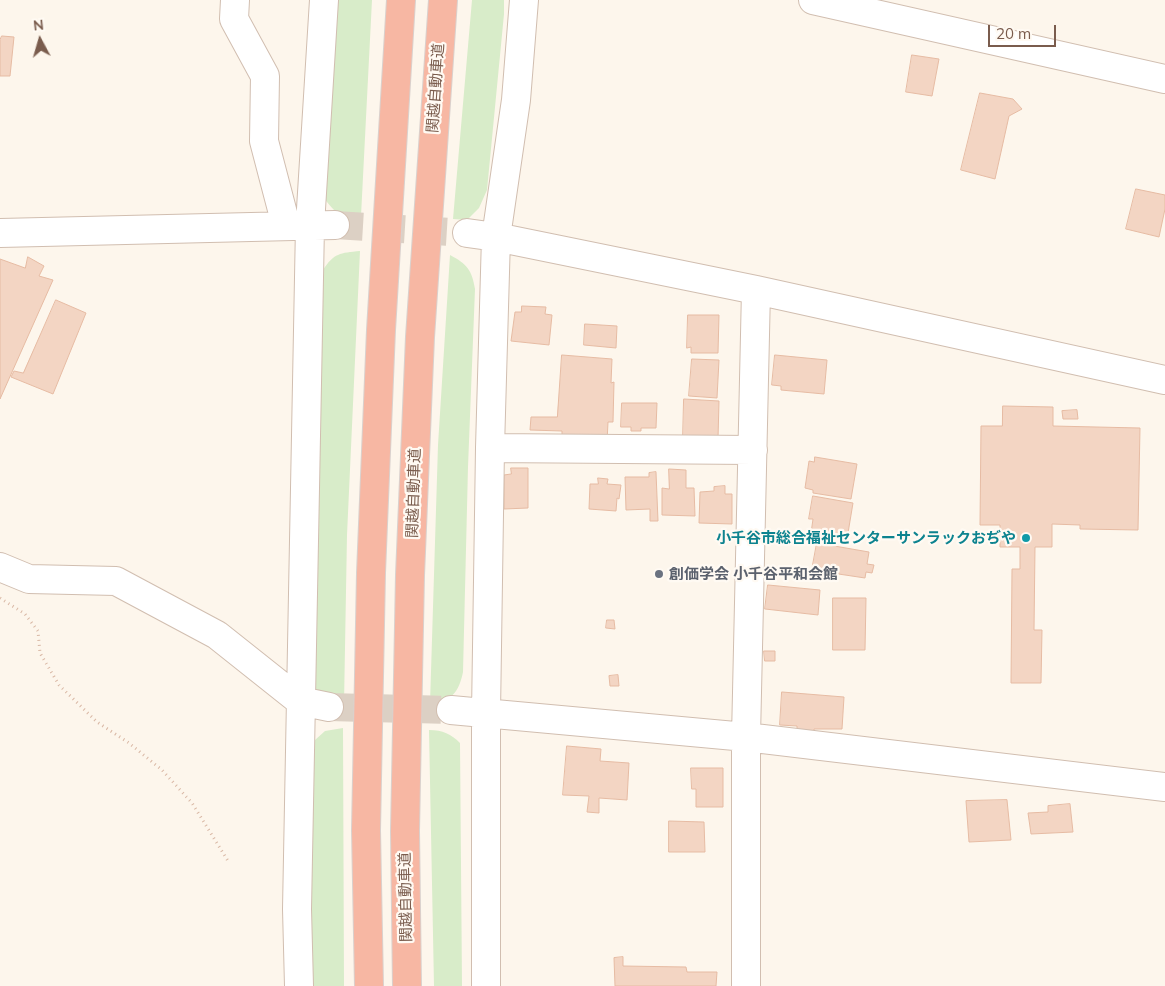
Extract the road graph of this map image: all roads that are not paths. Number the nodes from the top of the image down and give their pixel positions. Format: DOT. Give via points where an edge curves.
graph roads {
  1 [pos="235,0"];
  2 [pos="324,0"];
  3 [pos="401,0"];
  4 [pos="443,0"];
  5 [pos="524,0"];
  6 [pos="813,0"];
  7 [pos="1165,79"];
  8 [pos="310,225"];
  9 [pos="0,233"];
  10 [pos="467,233"];
  11 [pos="496,237"];
  12 [pos="756,290"];
  13 [pos="1165,380"];
  14 [pos="490,448"];
  15 [pos="752,450"];
  16 [pos="0,567"];
  17 [pos="300,701"];
  18 [pos="329,706"];
  19 [pos="451,710"];
  20 [pos="486,713"];
  21 [pos="746,737"];
  22 [pos="1165,787"];
  23 [pos="299,986"];
  24 [pos="369,986"];
  25 [pos="407,986"];
  26 [pos="486,986"];
  27 [pos="746,986"];
  1 -- 8 [label="street" via="234,19 265,76 264,141"];
  2 -- 8 [label="street"];
  3 -- 24 [label="highway" via="370,573 366,830"];
  4 -- 25 [label="highway, 関越自動車道" via="420,337 410,576 405,831"];
  5 -- 11 [label="street" via="516,100"];
  6 -- 7 [label="street"];
  8 -- 9 [label="street"];
  8 -- 17 [label="street"];
  10 -- 11 [label="street"];
  11 -- 12 [label="street"];
  11 -- 14 [label="street"];
  12 -- 13 [label="street"];
  12 -- 15 [label="street"];
  14 -- 15 [label="street"];
  14 -- 20 [label="street"];
  15 -- 21 [label="street"];
  16 -- 17 [label="street" via="29,579 116,581 217,634"];
  17 -- 18 [label="street"];
  17 -- 23 [label="street"];
  19 -- 20 [label="street"];
  20 -- 21 [label="street"];
  20 -- 26 [label="street"];
  21 -- 22 [label="street"];
  21 -- 27 [label="street"];
}
